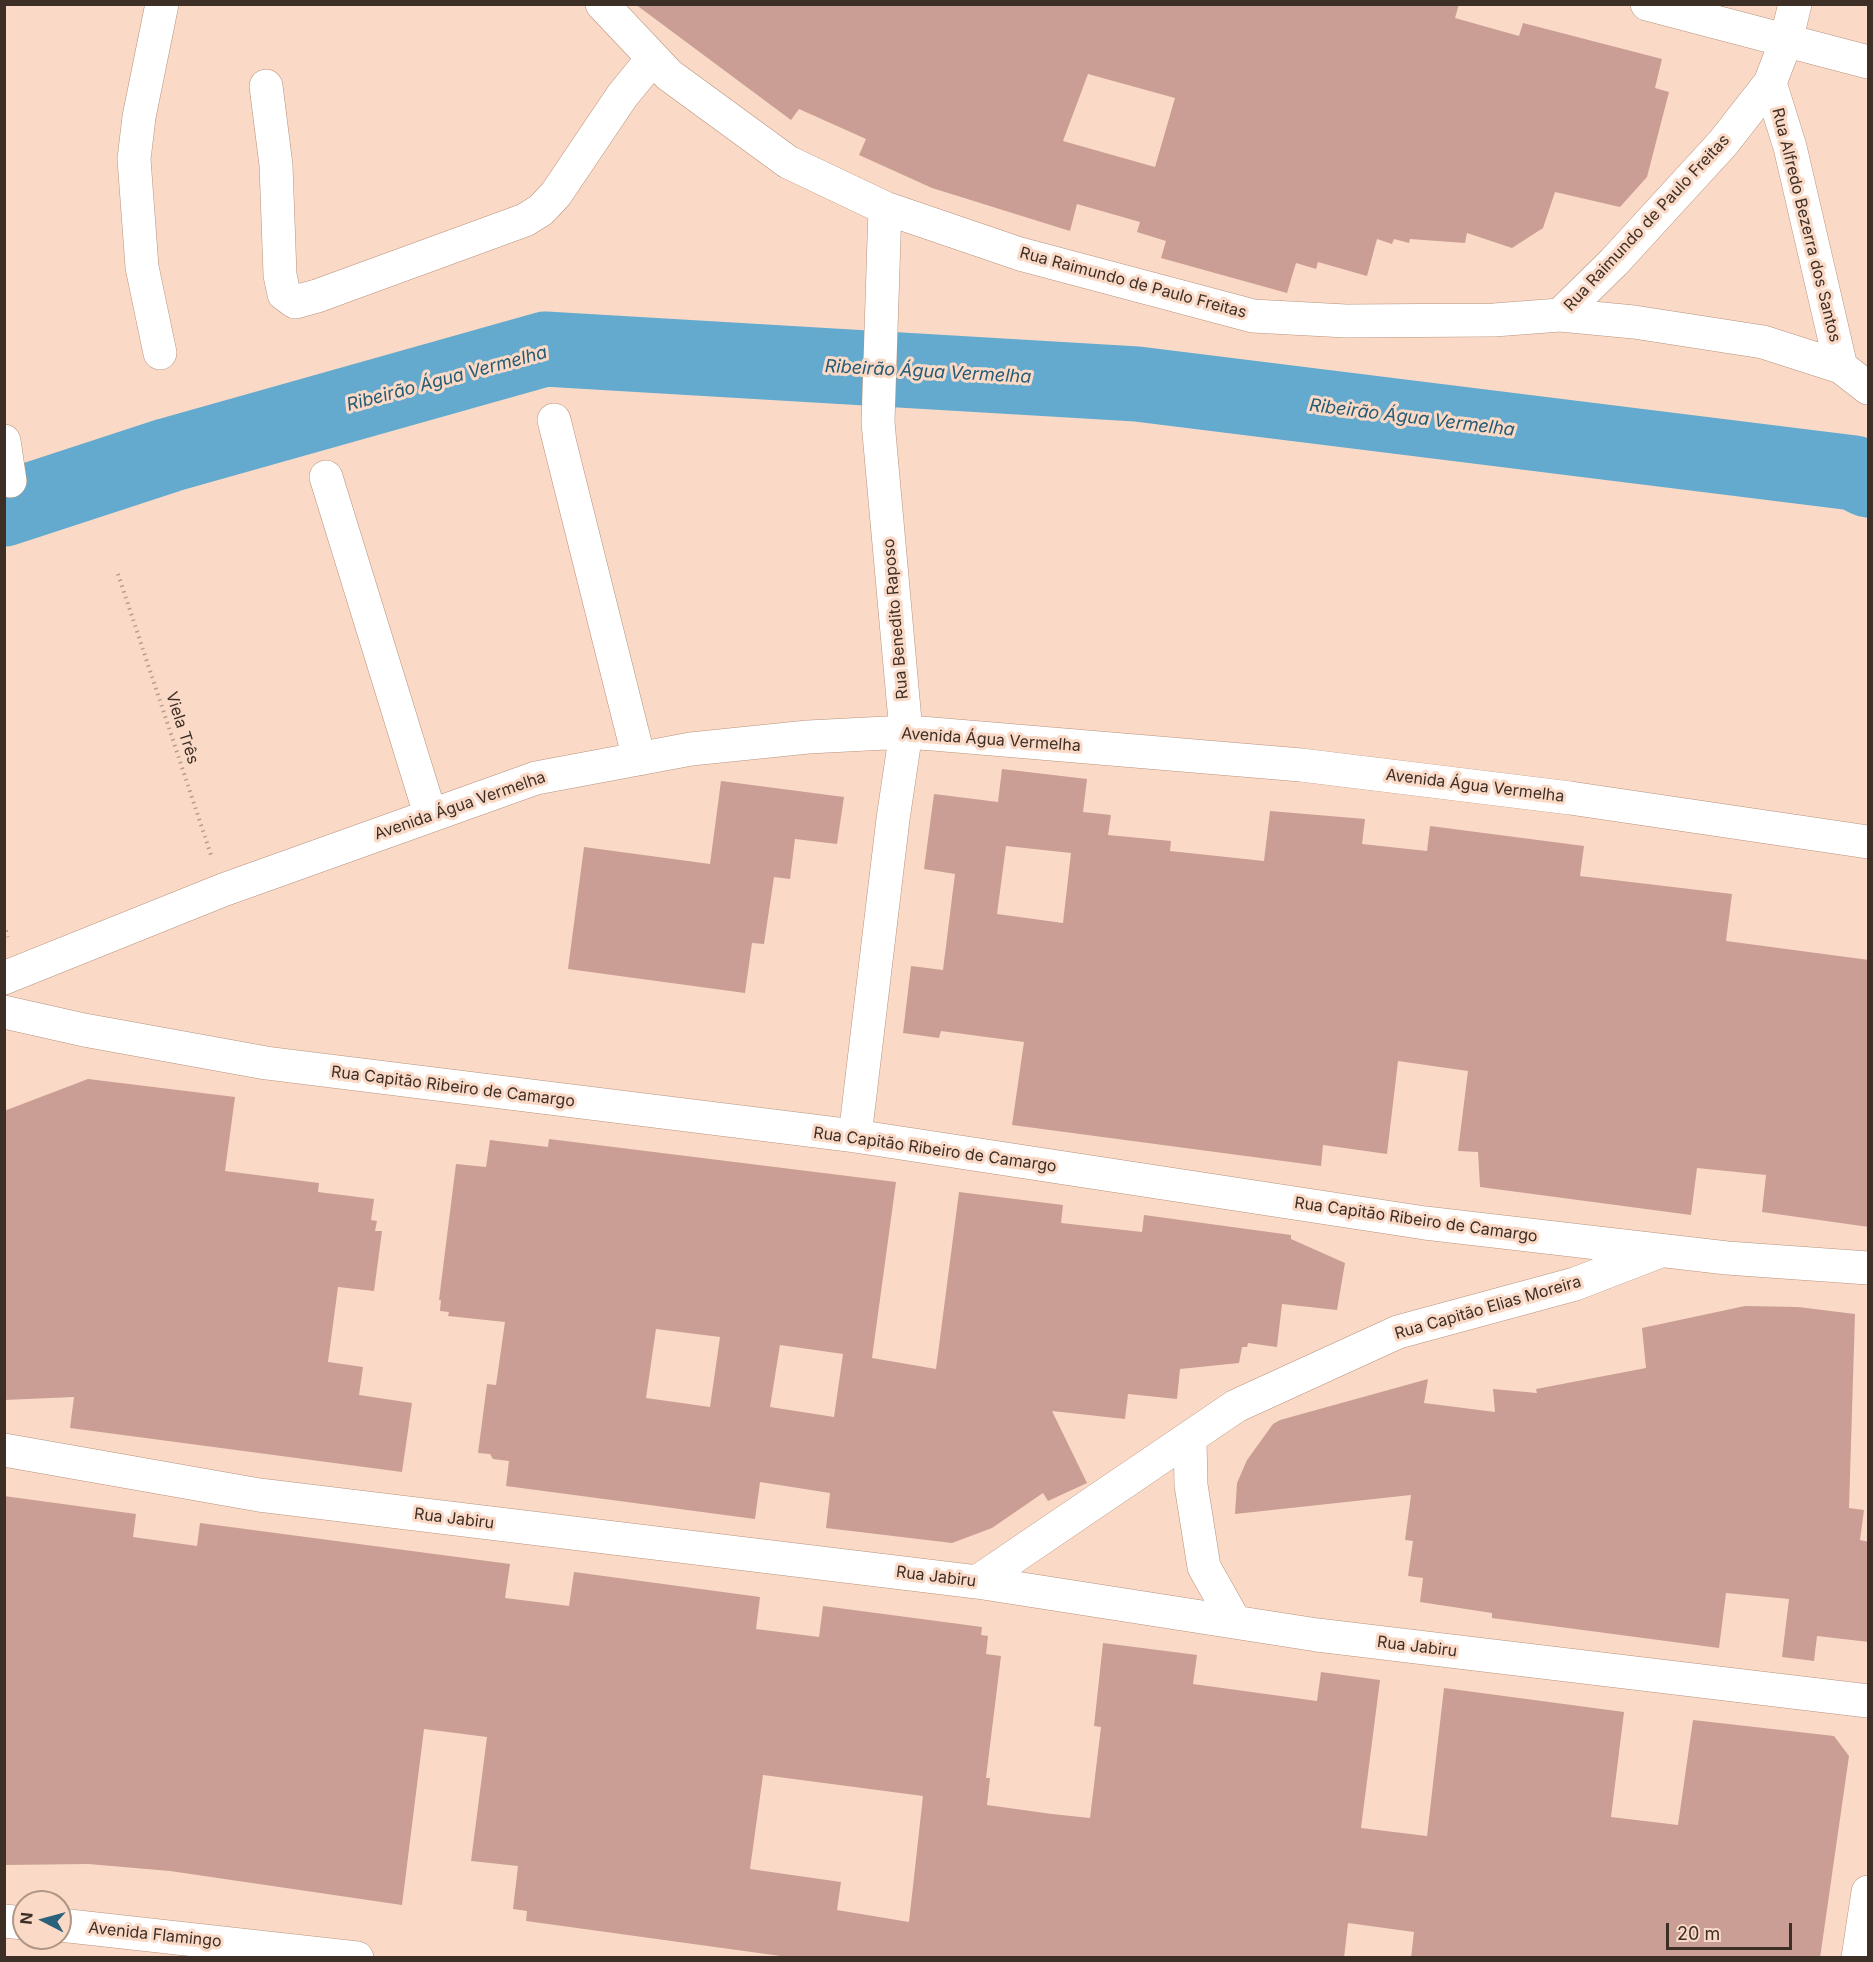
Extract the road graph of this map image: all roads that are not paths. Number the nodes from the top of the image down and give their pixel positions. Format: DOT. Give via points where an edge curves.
graph roads {
  1 [pos="162,4"];
  2 [pos="602,4"];
  3 [pos="1647,4"];
  4 [pos="1795,4"];
  5 [pos="1786,41"];
  6 [pos="652,58"];
  7 [pos="1869,62"];
  8 [pos="1770,83"];
  9 [pos="266,86"];
  10 [pos="885,208"];
  11 [pos="1560,315"];
  12 [pos="160,353"];
  13 [pos="1841,368"];
  14 [pos="1869,388"];
  15 [pos="554,420"];
  16 [pos="4,441"];
  17 [pos="326,477"];
  18 [pos="10,481"];
  19 [pos="906,732"];
  20 [pos="639,759"];
  21 [pos="430,814"];
  22 [pos="1869,842"];
  23 [pos="4,978"];
  24 [pos="4,1012"];
  25 [pos="855,1136"];
  26 [pos="1662,1250"];
  27 [pos="1869,1268"];
  28 [pos="1191,1440"];
  29 [pos="4,1450"];
  30 [pos="977,1582"];
  31 [pos="1235,1622"];
  32 [pos="1869,1701"];
  33 [pos="1869,1892"];
  34 [pos="72,1926"];
  35 [pos="357,1958"];
  36 [pos="1858,1958"];
  1 -- 12 [label="street" via="139,117 135,159 142,267"];
  2 -- 6 [label="street, Rua Raimundo de Paulo Freitas"];
  3 -- 5 [label="street"];
  4 -- 5 [label="street, Rua Raimundo de Paulo Freitas"];
  5 -- 7 [label="street"];
  5 -- 8 [label="street, Rua Raimundo de Paulo Freitas"];
  6 -- 9 [label="street" via="541,210 295,302 284,294 280,275 276,165"];
  6 -- 10 [label="street, Rua Raimundo de Paulo Freitas" via="669,75 788,162"];
  8 -- 11 [label="street, Rua Raimundo de Paulo Freitas" via="1723,143"];
  8 -- 13 [label="street, Rua Alfredo Bezerra dos Santos" via="1790,147"];
  10 -- 11 [label="street, Rua Raimundo de Paulo Freitas" via="1020,254 1253,316 1346,321 1494,320"];
  10 -- 19 [label="street, Rua Benedito Raposo" via="878,397"];
  11 -- 13 [label="street, Rua Alfredo Bezerra dos Santos" via="1763,342"];
  13 -- 14 [label="street, Rua Alfredo Bezerra dos Santos"];
  15 -- 20 [label="street"];
  16 -- 18 [label="street"];
  17 -- 21 [label="street"];
  19 -- 20 [label="street, Avenida Água Vermelha" via="726,745"];
  19 -- 22 [label="street, Avenida Água Vermelha" via="1312,766 1570,798"];
  19 -- 25 [label="street, Rua Benedito Raposo"];
  20 -- 21 [label="street, Avenida Água Vermelha" via="536,778"];
  21 -- 23 [label="street, Avenida Água Vermelha" via="223,890"];
  24 -- 25 [label="street, Rua Capitão Ribeiro de Camargo" via="266,1063"];
  25 -- 26 [label="street, Rua Capitão Ribeiro de Camargo" via="1425,1223"];
  26 -- 27 [label="street, Rua Capitão Ribeiro de Camargo"];
  26 -- 28 [label="street, Rua Capitão Elias Moreira" via="1575,1284 1398,1332 1236,1406"];
  28 -- 30 [label="street, Rua Capitão Elias Moreira"];
  28 -- 31 [label="street" via="1191,1485 1204,1567"];
  29 -- 30 [label="street, Rua Jabiru" via="259,1495"];
  30 -- 31 [label="street, Rua Jabiru"];
  31 -- 32 [label="street, Rua Jabiru"];
  33 -- 36 [label="street"];
  34 -- 35 [label="street, Avenida Flamingo"];
}
